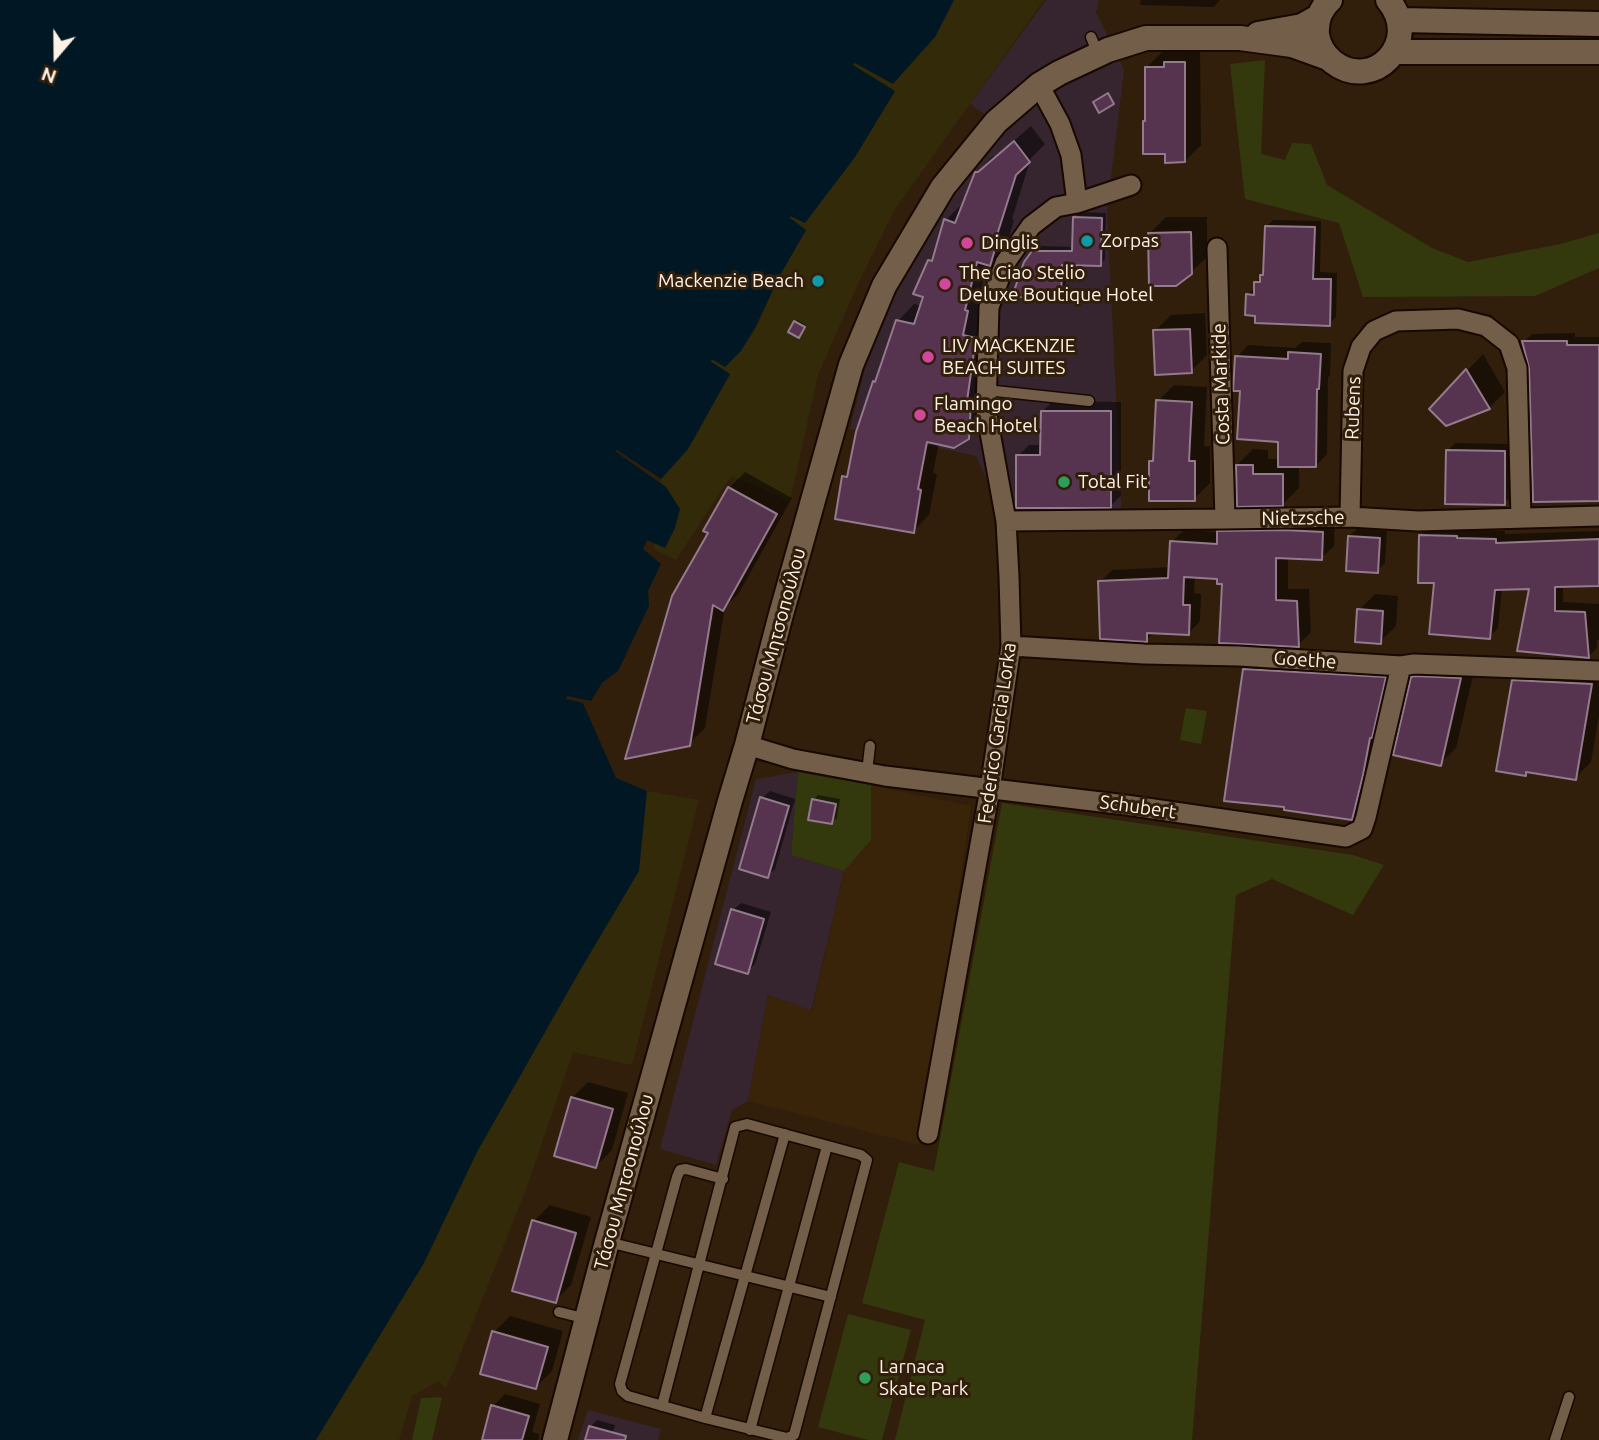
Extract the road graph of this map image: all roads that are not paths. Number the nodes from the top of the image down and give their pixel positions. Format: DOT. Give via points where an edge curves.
graph roads {
  1 [pos="1324,9"];
  2 [pos="1394,10"];
  3 [pos="1599,24"];
  4 [pos="1240,37"];
  5 [pos="1394,52"];
  6 [pos="1599,52"];
  7 [pos="1328,58"];
  8 [pos="1039,85"];
  9 [pos="1131,185"];
  10 [pos="1077,203"];
  11 [pos="1217,248"];
  12 [pos="986,390"];
  13 [pos="1089,401"];
  14 [pos="1599,516"];
  15 [pos="1350,517"];
  16 [pos="1521,518"];
  17 [pos="1225,519"];
  18 [pos="1006,521"];
  19 [pos="1011,646"];
  20 [pos="1401,666"];
  21 [pos="1599,671"];
  22 [pos="747,745"];
  23 [pos="870,746"];
  24 [pos="867,772"];
  25 [pos="990,789"];
  26 [pos="785,1134"];
  27 [pos="928,1134"];
  28 [pos="827,1146"];
  29 [pos="723,1179"];
  30 [pos="607,1242"];
  31 [pos="655,1254"];
  32 [pos="700,1265"];
  33 [pos="745,1276"];
  34 [pos="789,1287"];
  35 [pos="831,1297"];
  36 [pos="559,1312"];
  37 [pos="587,1319"];
  38 [pos="1569,1396"];
  39 [pos="662,1406"];
  40 [pos="705,1418"];
  41 [pos="750,1430"];
  42 [pos="555,1440"];
  43 [pos="1555,1440"];
  1 -- 4 [label="street, Τάσου Μητσοπούλου" via="1301,26"];
  1 -- 7 [label="street, Τάσου Μητσοπούλου" via="1317,28"];
  2 -- 3 [label="street"];
  2 -- 5 [label="street" via="1401,31"];
  4 -- 7 [label="street, Τάσου Μητσοπούλου" via="1292,45"];
  4 -- 8 [label="street, Τάσου Μητσοπούλου" via="1146,38 1094,46"];
  5 -- 6 [label="street"];
  5 -- 7 [label="street, Τάσου Μητσοπούλου" via="1384,63 1355,72"];
  8 -- 10 [label="street" via="1071,155"];
  8 -- 22 [label="street, Τάσου Μητσοπούλου" via="996,122 943,187 884,286 851,365"];
  9 -- 10 [label="street, Federico Garcia Lorka"];
  10 -- 12 [label="street, Federico Garcia Lorka" via="1056,207 1031,226 1005,263 989,307"];
  11 -- 17 [label="street, Costa Markide"];
  12 -- 13 [label="lane"];
  12 -- 18 [label="street, Federico Garcia Lorka"];
  14 -- 16 [label="street, Nietzsche"];
  15 -- 16 [label="street, Nietzsche"];
  15 -- 16 [label="street, Rubens" via="1353,371 1362,347 1374,331 1396,321 1458,319 1486,326 1509,344 1517,368"];
  15 -- 17 [label="street, Nietzsche"];
  17 -- 18 [label="street, Nietzsche"];
  18 -- 19 [label="street, Federico Garcia Lorka" via="1015,559"];
  19 -- 20 [label="street, Goethe"];
  19 -- 25 [label="street, Federico Garcia Lorka"];
  20 -- 21 [label="street, Goethe"];
  20 -- 25 [label="street, Schubert" via="1366,817 1362,829 1346,837"];
  22 -- 24 [label="street, Schubert" via="793,759"];
  22 -- 30 [label="street, Τάσου Μητσοπούλου"];
  23 -- 24 [label="lane"];
  24 -- 25 [label="street, Schubert"];
  25 -- 27 [label="street, Federico Garcia Lorka"];
  26 -- 28 [label="lane"];
  26 -- 29 [label="lane" via="747,1124 735,1127"];
  26 -- 33 [label="lane"];
  28 -- 34 [label="lane"];
  28 -- 35 [label="lane" via="867,1160"];
  29 -- 31 [label="lane" via="680,1170"];
  29 -- 32 [label="lane"];
  30 -- 31 [label="lane"];
  30 -- 37 [label="street, Τάσου Μητσοπούλου"];
  31 -- 32 [label="lane"];
  31 -- 39 [label="lane" via="620,1384 628,1396"];
  32 -- 33 [label="lane"];
  32 -- 39 [label="lane"];
  33 -- 34 [label="lane"];
  33 -- 40 [label="lane"];
  34 -- 35 [label="lane"];
  34 -- 41 [label="lane"];
  35 -- 41 [label="lane" via="794,1435 787,1438"];
  36 -- 37 [label="lane"];
  37 -- 42 [label="street, Τάσου Μητσοπούλου"];
  38 -- 43 [label="lane"];
  39 -- 40 [label="lane"];
  40 -- 41 [label="lane"];
}
